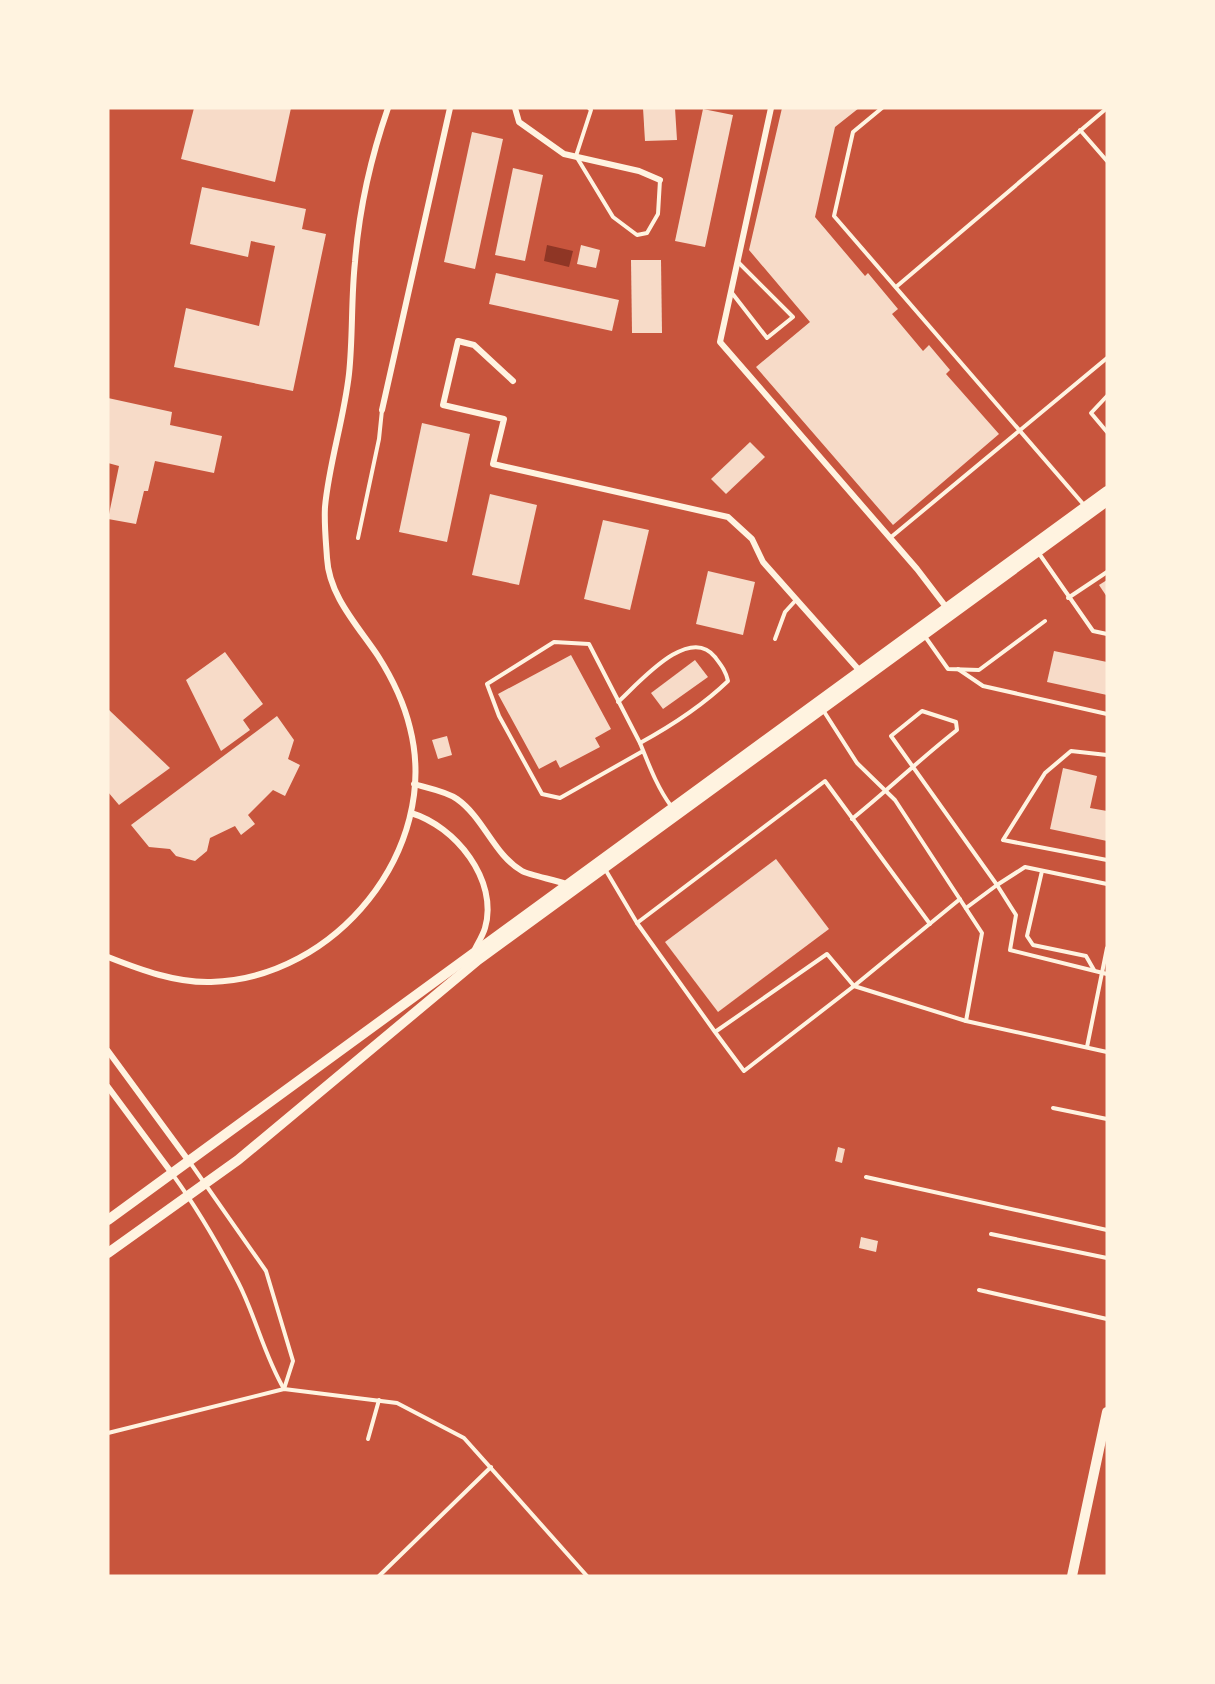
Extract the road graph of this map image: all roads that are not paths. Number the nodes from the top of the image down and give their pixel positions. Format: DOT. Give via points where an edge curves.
graph roads {
  1 [pos="388,108"];
  2 [pos="450,108"];
  3 [pos="515,108"];
  4 [pos="589,108"];
  5 [pos="771,108"];
  6 [pos="882,108"];
  7 [pos="1107,108"];
  8 [pos="1080,130"];
  9 [pos="576,156"];
  10 [pos="1107,161"];
  11 [pos="660,180"];
  12 [pos="737,261"];
  13 [pos="896,287"];
  14 [pos="731,292"];
  15 [pos="1107,358"];
  16 [pos="513,381"];
  17 [pos="1107,396"];
  18 [pos="382,410"];
  19 [pos="1020,432"];
  20 [pos="1107,432"];
  21 [pos="1107,491"];
  22 [pos="1107,501"];
  23 [pos="1085,506"];
  24 [pos="358,538"];
  25 [pos="890,538"];
  26 [pos="1038,552"];
  27 [pos="1107,572"];
  28 [pos="1068,598"];
  29 [pos="797,600"];
  30 [pos="946,607"];
  31 [pos="1045,621"];
  32 [pos="1107,634"];
  33 [pos="924,635"];
  34 [pos="775,639"];
  35 [pos="958,669"];
  36 [pos="859,670"];
  37 [pos="618,702"];
  38 [pos="822,709"];
  39 [pos="1107,714"];
  40 [pos="640,743"];
  41 [pos="643,751"];
  42 [pos="1107,755"];
  43 [pos="913,764"];
  44 [pos="414,784"];
  45 [pos="886,792"];
  46 [pos="672,807"];
  47 [pos="411,813"];
  48 [pos="852,819"];
  49 [pos="1107,860"];
  50 [pos="604,868"];
  51 [pos="1041,871"];
  52 [pos="566,884"];
  53 [pos="1107,884"];
  54 [pos="997,885"];
  55 [pos="960,899"];
  56 [pos="966,908"];
  57 [pos="637,922"];
  58 [pos="930,924"];
  59 [pos="1107,948"];
  60 [pos="474,951"];
  61 [pos="108,957"];
  62 [pos="1094,971"];
  63 [pos="1105,973"];
  64 [pos="854,986"];
  65 [pos="966,1021"];
  66 [pos="715,1032"];
  67 [pos="1087,1047"];
  68 [pos="108,1051"];
  69 [pos="1107,1052"];
  70 [pos="108,1087"];
  71 [pos="1053,1108"];
  72 [pos="1107,1119"];
  73 [pos="188,1160"];
  74 [pos="171,1172"];
  75 [pos="866,1177"];
  76 [pos="204,1184"];
  77 [pos="188,1196"];
  78 [pos="108,1220"];
  79 [pos="1107,1230"];
  80 [pos="991,1234"];
  81 [pos="108,1253"];
  82 [pos="1107,1258"];
  83 [pos="979,1290"];
  84 [pos="1107,1318"];
  85 [pos="284,1389"];
  86 [pos="379,1400"];
  87 [pos="1107,1412"];
  88 [pos="108,1433"];
  89 [pos="368,1439"];
  90 [pos="491,1467"];
  91 [pos="379,1576"];
  92 [pos="587,1576"];
  93 [pos="1072,1576"];
  1 -- 44 [label="street" via="357,236 349,378 325,507 327,561 333,589 397,689 411,729"];
  2 -- 18 [label="street"];
  3 -- 9 [label="street" via="519,122 564,154"];
  4 -- 9 [label="lane"];
  5 -- 12 [label="street"];
  6 -- 13 [label="lane" via="853,132 834,216"];
  7 -- 8 [label="lane"];
  8 -- 10 [label="lane"];
  8 -- 13 [label="lane"];
  9 -- 11 [label="street"];
  9 -- 11 [label="lane" via="613,217 637,235 647,233 658,214"];
  12 -- 14 [label="street"];
  12 -- 14 [label="lane" via="793,317 767,338"];
  13 -- 19 [label="lane"];
  14 -- 25 [label="street" via="720,342"];
  15 -- 19 [label="lane"];
  16 -- 29 [label="street" via="474,345 458,341 443,405 504,419 493,464 728,518 752,539 763,562"];
  17 -- 20 [label="lane" via="1091,413"];
  18 -- 24 [label="lane"];
  19 -- 23 [label="lane"];
  19 -- 25 [label="lane"];
  21 -- 23 [label="main road"];
  22 -- 26 [label="main road"];
  23 -- 30 [label="main road"];
  25 -- 30 [label="street"];
  26 -- 28 [label="lane"];
  26 -- 33 [label="main road"];
  27 -- 28 [label="lane"];
  28 -- 32 [label="lane" via="1093,631"];
  29 -- 34 [label="lane" via="784,612"];
  29 -- 36 [label="street"];
  30 -- 36 [label="main road"];
  31 -- 35 [label="lane" via="978,670"];
  33 -- 35 [label="lane" via="948,669"];
  33 -- 38 [label="main road"];
  35 -- 39 [label="lane" via="983,686"];
  36 -- 46 [label="main road"];
  37 -- 40 [label="lane"];
  37 -- 40 [label="lane" via="678,650 699,646 710,651 725,670 728,681 681,718"];
  37 -- 41 [label="lane" via="589,644 554,642 487,684 499,716 542,794 560,798"];
  38 -- 45 [label="lane" via="857,762"];
  38 -- 50 [label="main road"];
  40 -- 41 [label="lane"];
  41 -- 46 [label="lane" via="661,793"];
  42 -- 49 [label="lane" via="1071,751 1045,773 1003,840"];
  43 -- 43 [label="lane" via="957,730 956,722 922,711 891,736"];
  43 -- 45 [label="lane"];
  43 -- 54 [label="lane"];
  44 -- 47 [label="street"];
  44 -- 52 [label="street" via="456,798 523,871"];
  45 -- 48 [label="lane"];
  45 -- 55 [label="lane"];
  46 -- 52 [label="main road"];
  47 -- 60 [label="street" via="443,827 463,845 477,870 486,908 485,928"];
  47 -- 61 [label="street" via="397,856 372,899 338,931 294,960 256,975 212,982 177,979"];
  48 -- 57 [label="lane" via="825,781"];
  48 -- 58 [label="lane"];
  50 -- 57 [label="lane"];
  50 -- 76 [label="main road" via="478,960"];
  51 -- 53 [label="lane"];
  51 -- 54 [label="lane" via="1024,867"];
  51 -- 62 [label="lane" via="1027,936 1033,945 1086,956"];
  52 -- 60 [label="main road"];
  54 -- 56 [label="lane"];
  54 -- 62 [label="lane" via="1016,915 1010,950"];
  55 -- 56 [label="lane"];
  55 -- 58 [label="lane"];
  56 -- 65 [label="lane" via="982,933"];
  57 -- 66 [label="lane"];
  58 -- 64 [label="lane"];
  59 -- 63 [label="lane"];
  60 -- 73 [label="main road"];
  62 -- 63 [label="lane"];
  63 -- 67 [label="lane"];
  64 -- 65 [label="lane"];
  64 -- 66 [label="lane" via="826,954"];
  64 -- 66 [label="lane" via="744,1071"];
  65 -- 67 [label="lane"];
  67 -- 69 [label="lane"];
  68 -- 73 [label="street"];
  70 -- 74 [label="street"];
  71 -- 72 [label="lane"];
  73 -- 74 [label="main road"];
  73 -- 76 [label="lane"];
  74 -- 77 [label="lane"];
  74 -- 78 [label="main road"];
  75 -- 79 [label="lane"];
  76 -- 77 [label="main road"];
  76 -- 85 [label="lane" via="266,1271 293,1361"];
  77 -- 81 [label="main road"];
  77 -- 85 [label="lane" via="239,1283 269,1364"];
  80 -- 82 [label="lane"];
  83 -- 84 [label="lane"];
  85 -- 86 [label="lane"];
  85 -- 88 [label="lane"];
  86 -- 89 [label="lane"];
  86 -- 90 [label="lane" via="397,1403 465,1437"];
  87 -- 93 [label="main road"];
  90 -- 91 [label="lane"];
  90 -- 92 [label="lane"];
}
